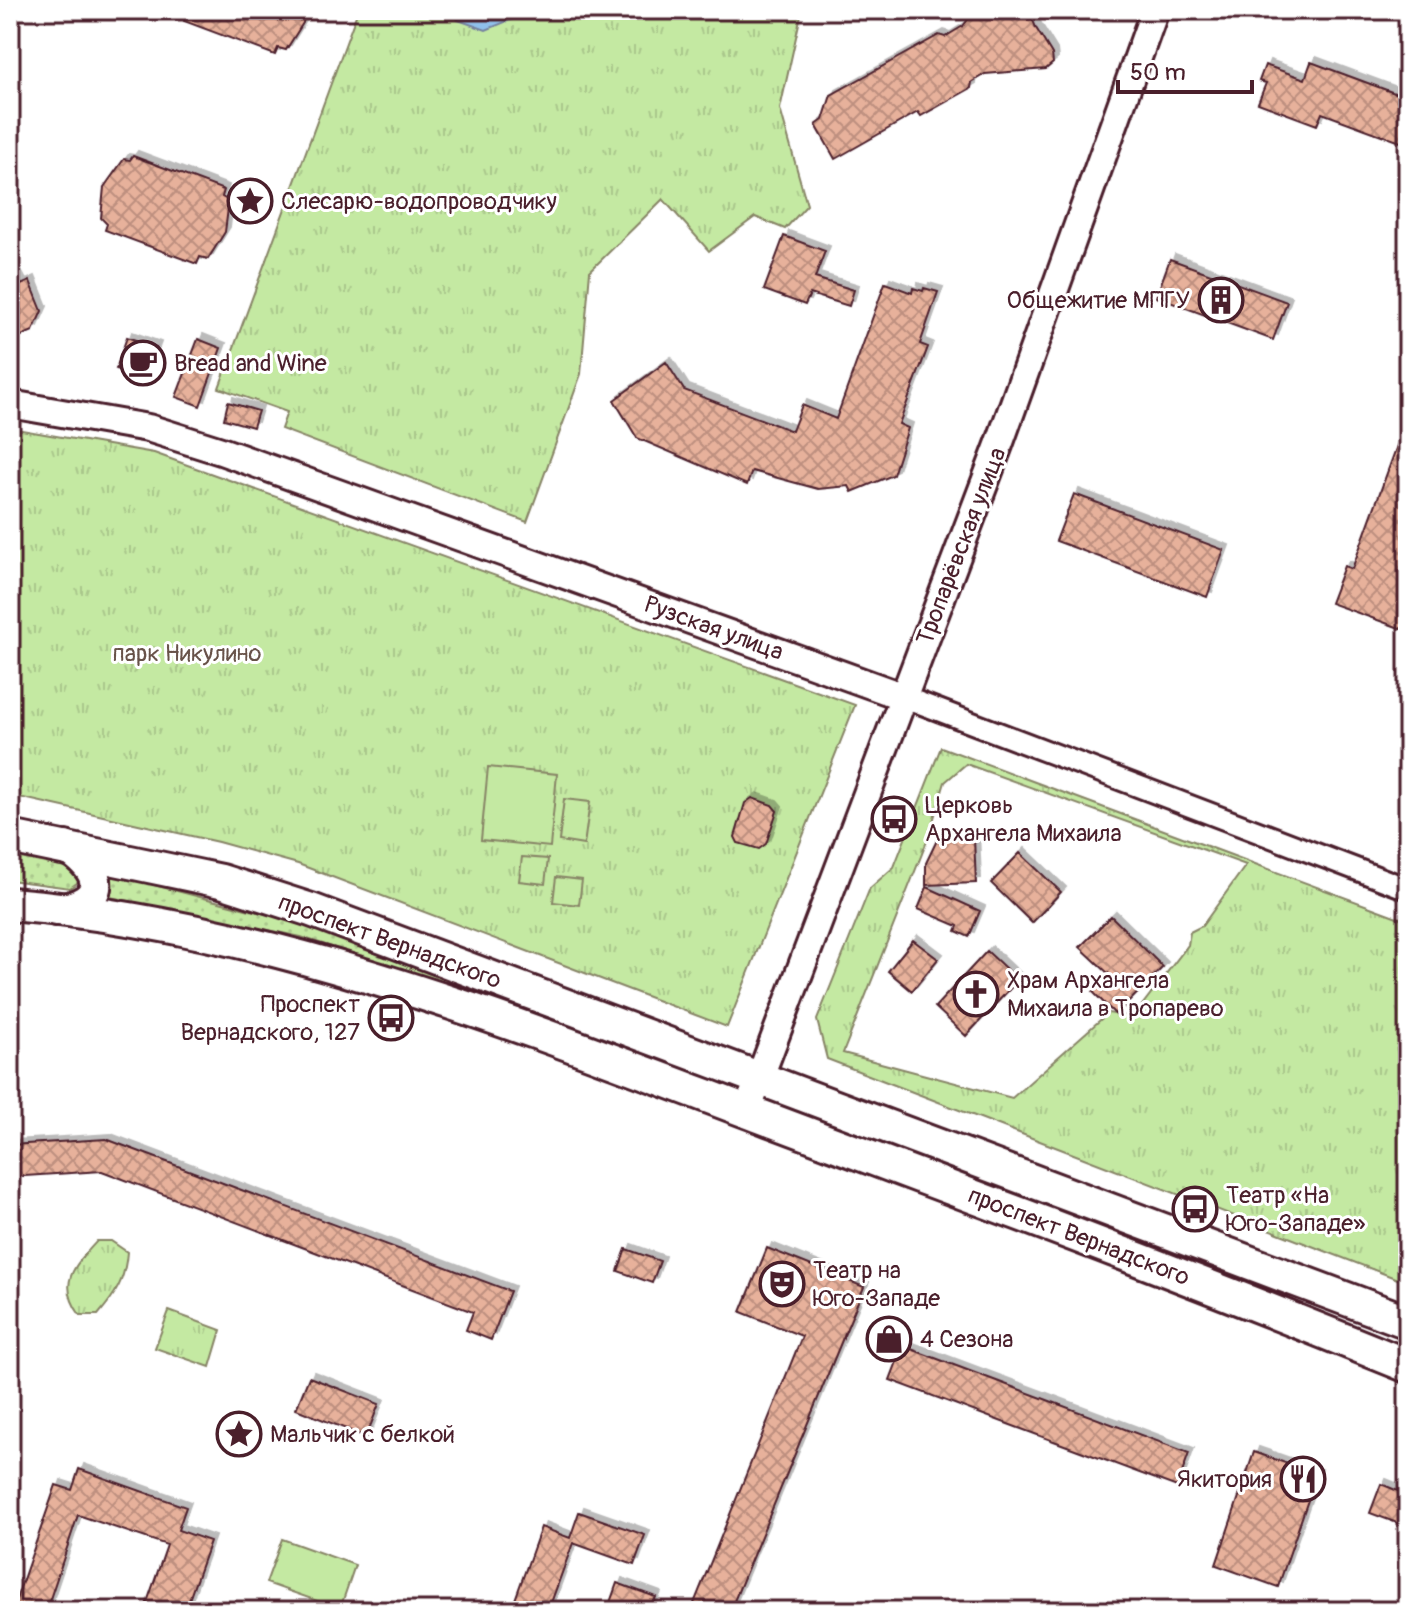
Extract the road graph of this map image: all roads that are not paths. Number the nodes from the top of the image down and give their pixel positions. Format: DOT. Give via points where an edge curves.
graph roads {
  1 [pos="1155,10"];
  2 [pos="10,404"];
  3 [pos="904,697"];
  4 [pos="10,837"];
  5 [pos="65,847"];
  6 [pos="1408,889"];
  7 [pos="10,904"];
  8 [pos="56,910"];
  9 [pos="760,1080"];
  10 [pos="747,1111"];
  11 [pos="1408,1322"];
  12 [pos="1408,1366"];
  1 -- 3 [label="street, Тропарёвская улица"];
  2 -- 3 [label="street, Рузская улица" via="148,428 221,451"];
  3 -- 6 [label="street, Рузская улица"];
  3 -- 9 [label="street, Тропарёвская улица"];
  4 -- 5 [label="main road, проспект Вернадского"];
  5 -- 8 [label="main road" via="83,857 96,881 87,902"];
  5 -- 9 [label="main road, проспект Вернадского" via="221,881 311,910"];
  7 -- 8 [label="main road, проспект Вернадского"];
  8 -- 10 [label="main road, проспект Вернадского" via="160,925 344,967"];
  9 -- 10 [label="street"];
  9 -- 11 [label="main road, проспект Вернадского"];
  10 -- 12 [label="main road, проспект Вернадского" via="1210,1285"];
}
